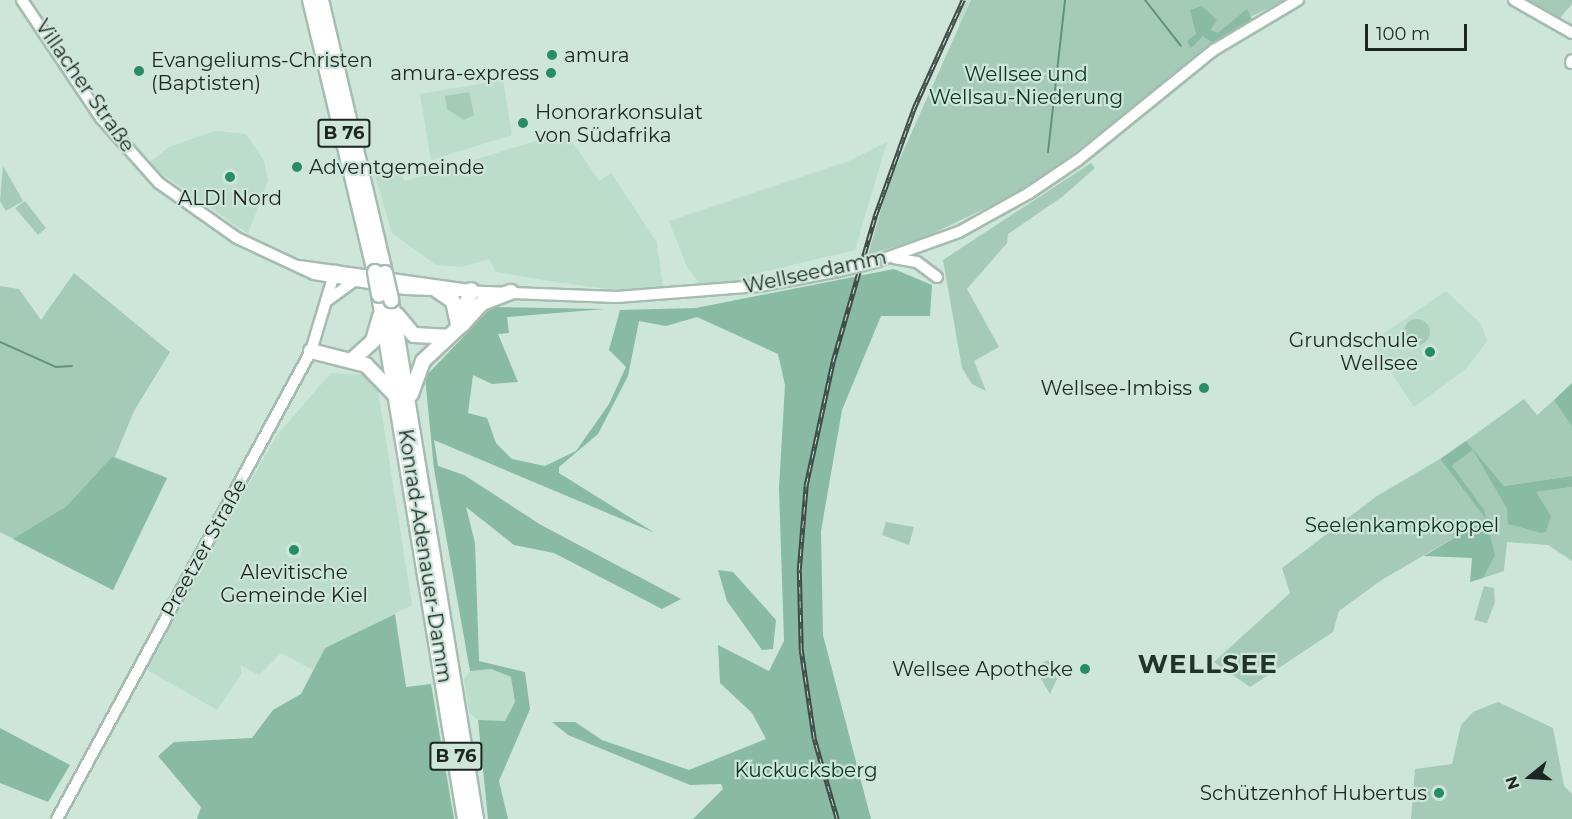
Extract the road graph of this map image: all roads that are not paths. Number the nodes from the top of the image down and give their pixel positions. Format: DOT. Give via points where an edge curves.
graph roads {
  1 [pos="22,0"];
  2 [pos="310,0"];
  3 [pos="321,0"];
  4 [pos="1298,0"];
  5 [pos="1514,0"];
  6 [pos="1571,33"];
  7 [pos="339,35"];
  8 [pos="339,73"];
  9 [pos="888,258"];
  10 [pos="380,272"];
  11 [pos="335,275"];
  12 [pos="937,277"];
  13 [pos="353,282"];
  14 [pos="471,290"];
  15 [pos="438,291"];
  16 [pos="511,292"];
  17 [pos="384,299"];
  18 [pos="328,300"];
  19 [pos="458,328"];
  20 [pos="447,337"];
  21 [pos="311,351"];
  22 [pos="352,360"];
  23 [pos="405,401"];
  24 [pos="57,819"];
  25 [pos="465,819"];
  26 [pos="476,819"];
  1 -- 11 [label="main road, Villacher Straße" via="102,118 159,183 212,223 298,266"];
  2 -- 10 [label="highway, B 76"];
  3 -- 8 [label="highway, B 76"];
  4 -- 9 [label="main road, Wellseedamm" via="1214,50 1044,184 969,228"];
  5 -- 6 [label="main road"];
  7 -- 8 [label="highway"];
  8 -- 10 [label="highway, B 76"];
  9 -- 12 [label="main road" via="917,262"];
  9 -- 16 [label="main road, Wellseedamm, bridge" via="839,271 667,295"];
  10 -- 17 [label="highway, B 76, bridge"];
  11 -- 13 [label="main road, Wellseedamm"];
  11 -- 14 [label="main road, Wellseedamm"];
  11 -- 18 [label="main road, Preetzer Straße"];
  13 -- 15 [label="main road, Wellseedamm"];
  13 -- 18 [label="main road"];
  14 -- 15 [label="main road, Wellseedamm"];
  14 -- 16 [label="main road, Wellseedamm"];
  14 -- 19 [label="highway"];
  15 -- 19 [label="highway" via="453,301"];
  16 -- 19 [label="highway" via="482,303"];
  17 -- 20 [label="highway" via="414,336"];
  17 -- 22 [label="highway" via="373,340"];
  17 -- 23 [label="highway, Konrad-Adenauer-Damm / B 76"];
  18 -- 21 [label="main road, Preetzer Straße"];
  19 -- 20 [label="highway"];
  20 -- 23 [label="highway" via="420,365"];
  21 -- 22 [label="highway"];
  21 -- 24 [label="main road, Preetzer Straße"];
  22 -- 23 [label="highway" via="381,374"];
  23 -- 25 [label="highway, Konrad-Adenauer-Damm / B 76"];
  23 -- 26 [label="highway, Konrad-Adenauer-Damm / B 76"];
}
